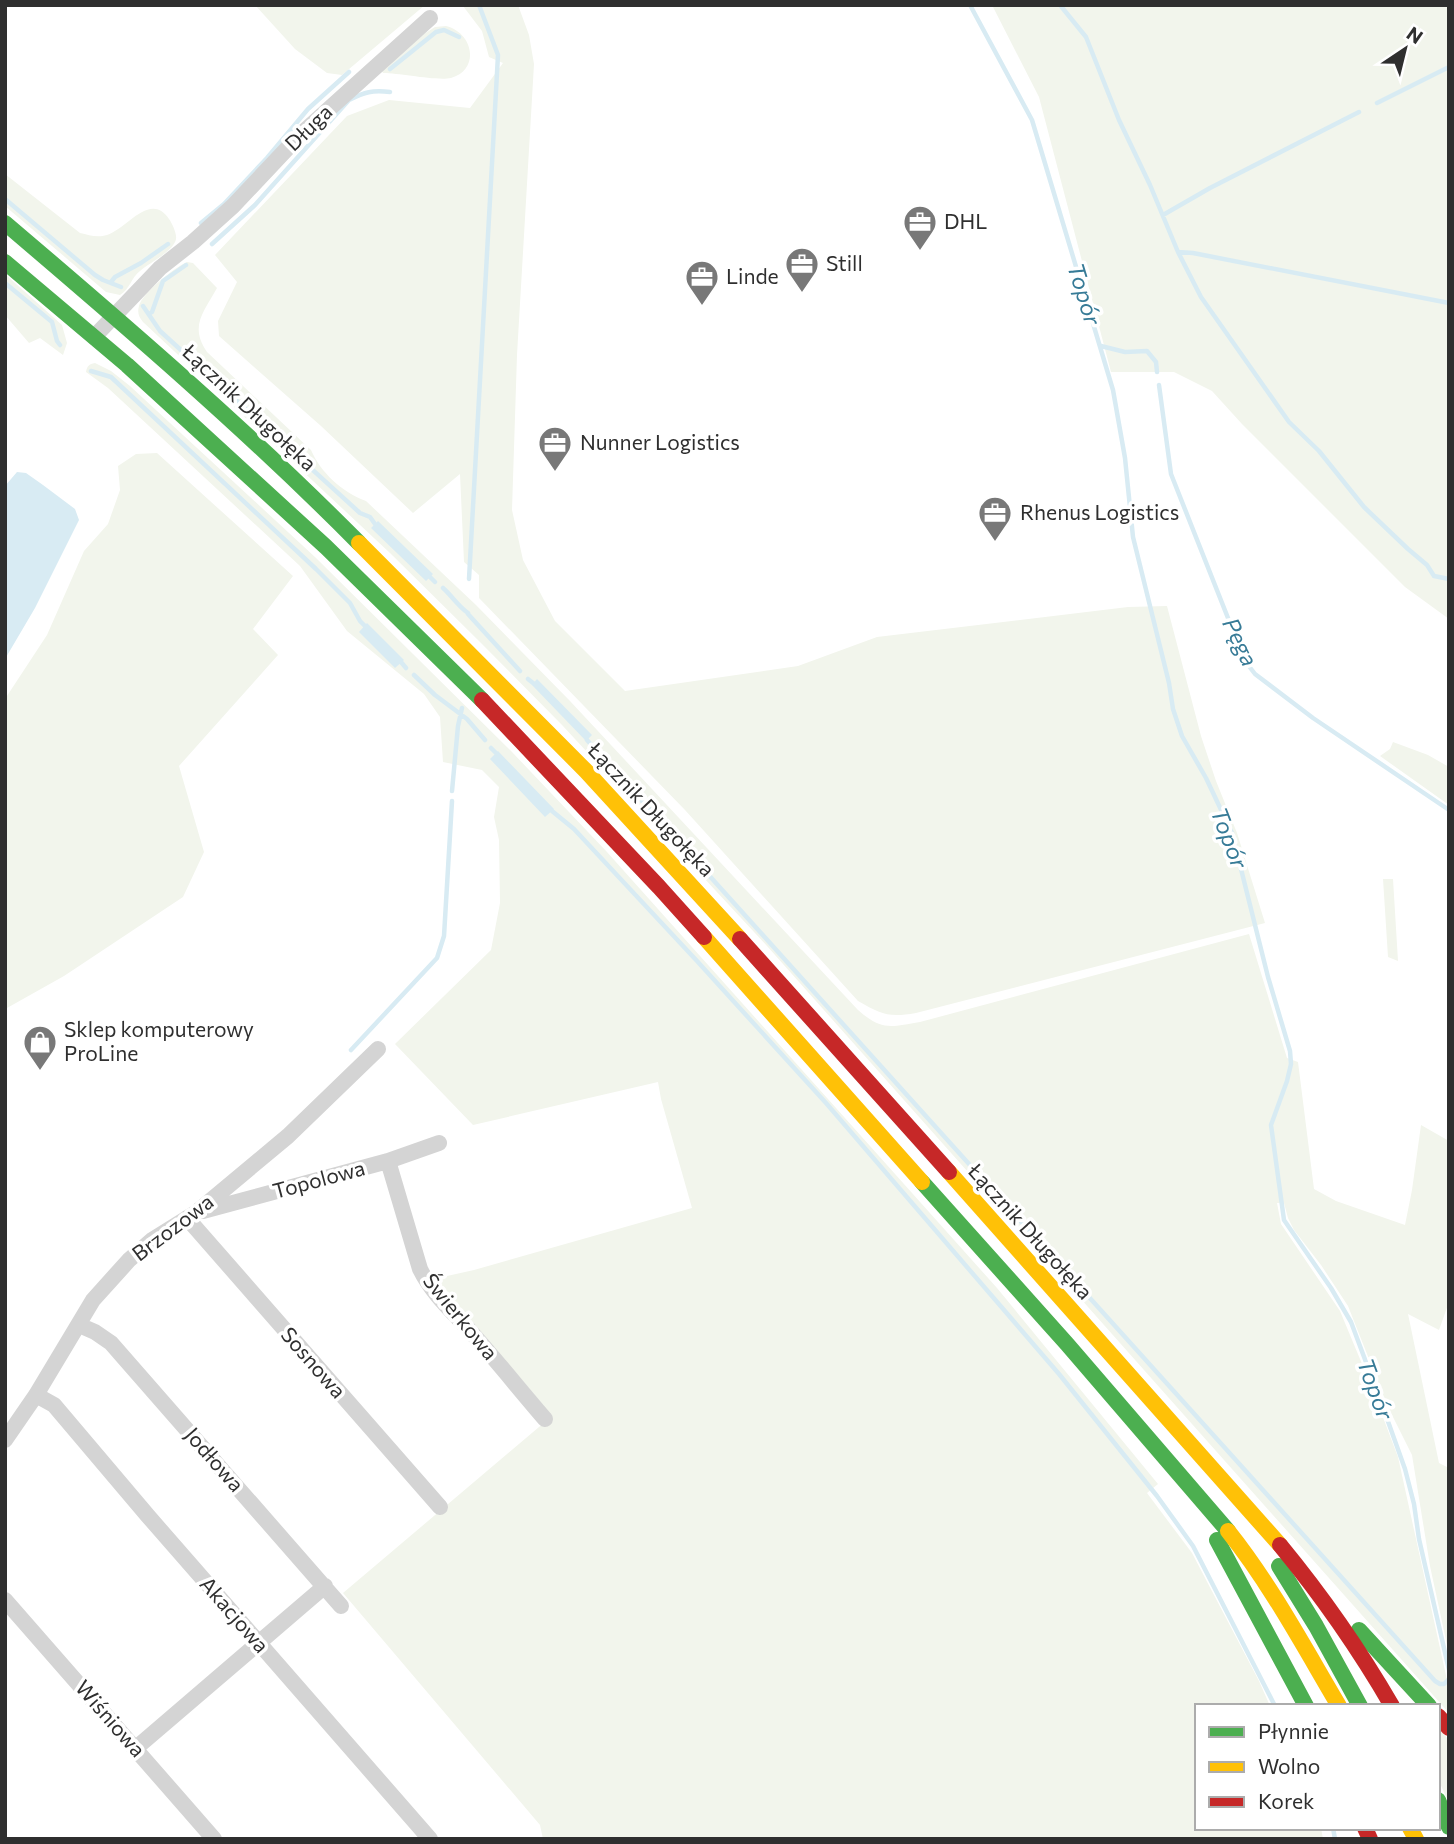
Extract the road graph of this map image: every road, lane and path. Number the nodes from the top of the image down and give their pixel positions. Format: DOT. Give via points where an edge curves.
graph roads {
  1 [pos="430,18"];
  2 [pos="5,223"];
  3 [pos="5,262"];
  4 [pos="114,315"];
  5 [pos="94,337"];
  6 [pos="378,1049"];
  7 [pos="439,1143"];
  8 [pos="388,1161"];
  9 [pos="192,1215"];
  10 [pos="79,1325"];
  11 [pos="36,1395"];
  12 [pos="545,1419"];
  13 [pos="5,1440"];
  14 [pos="1158,1451"];
  15 [pos="1217,1475"];
  16 [pos="440,1507"];
  17 [pos="1300,1568"];
  18 [pos="325,1586"];
  19 [pos="5,1600"];
  20 [pos="341,1606"];
  21 [pos="259,1643"];
  22 [pos="1305,1704"];
  23 [pos="1338,1704"];
  24 [pos="1359,1704"];
  25 [pos="1391,1704"];
  26 [pos="1427,1704"];
  27 [pos="136,1748"];
  28 [pos="1440,1805"];
  29 [pos="1449,1827"];
  30 [pos="214,1839"];
  31 [pos="430,1839"];
  1 -- 4 [label="street, Długa" via="299,136 233,206 160,268"];
  2 -- 4 [label="main road, Łącznik Długołęka"];
  3 -- 5 [label="main road"];
  4 -- 5 [label="street, Długa"];
  4 -- 15 [label="main road, Łącznik Długołęka" via="296,479 586,771"];
  5 -- 14 [label="main road" via="326,547 550,771 730,965"];
  6 -- 9 [label="street, Brzozowa" via="288,1136"];
  7 -- 8 [label="street, Topolowa"];
  8 -- 9 [label="street, Topolowa"];
  8 -- 12 [label="street, Świerkowa" via="428,1284"];
  9 -- 10 [label="street, Brzozowa" via="129,1260 93,1300"];
  9 -- 16 [label="street, Sosnowa"];
  10 -- 11 [label="street, Brzozowa"];
  10 -- 18 [label="street, Jodłowa" via="111,1343"];
  11 -- 13 [label="street, Brzozowa"];
  11 -- 21 [label="street, Akacjowa" via="54,1405"];
  14 -- 22 [label="main road" via="1204,1517"];
  14 -- 23 [label="main road" via="1245,1554"];
  15 -- 17 [label="main road"];
  15 -- 24 [label="main road" via="1316,1626"];
  17 -- 25 [label="main road"];
  17 -- 26 [label="main road"];
  18 -- 20 [label="street, Jodłowa"];
  18 -- 21 [label="street"];
  19 -- 27 [label="street, Wiśniowa"];
  21 -- 27 [label="street"];
  21 -- 31 [label="street, Akacjowa"];
  27 -- 30 [label="street, Wiśniowa"];
  28 -- 29 [label="main road"];
}
